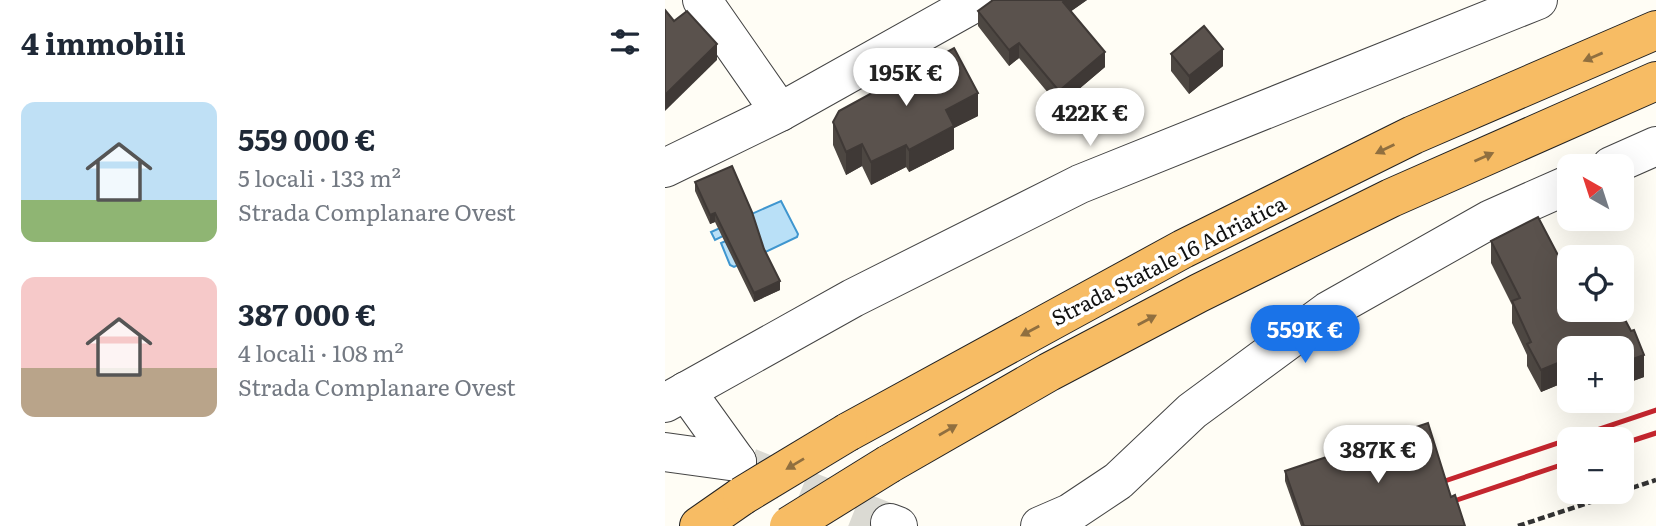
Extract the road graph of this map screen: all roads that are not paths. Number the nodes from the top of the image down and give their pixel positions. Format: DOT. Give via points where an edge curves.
graph roads {
  1 [pos="702,0"];
  2 [pos="979,0"];
  3 [pos="1538,0"];
  4 [pos="1656,30"];
  5 [pos="1656,81"];
  6 [pos="780,112"];
  7 [pos="1656,146"];
  8 [pos="1635,155"];
  9 [pos="665,168"];
  10 [pos="1557,190"];
  11 [pos="676,397"];
  12 [pos="665,452"];
  13 [pos="740,479"];
  14 [pos="699,526"];
  15 [pos="789,526"];
  16 [pos="1041,526"];
  1 -- 6 [label="street"];
  2 -- 6 [label="street"];
  3 -- 11 [label="street" via="1080,184 853,298"];
  4 -- 13 [label="highway, Strada Statale 16 Adriatica, one-way, bridge" via="1413,135 1183,248 848,432"];
  15 -- 5 [label="highway, one-way, bridge" via="1049,372 1199,293 1391,198"];
  6 -- 9 [label="street"];
  7 -- 8 [label="street"];
  10 -- 16 [label="street" via="1491,219 1328,311 1192,411 1118,481"];
  11 -- 13 [label="street"];
  12 -- 13 [label="street"];
  13 -- 14 [label="highway, Strada Statale 16 Adriatica"];
}
